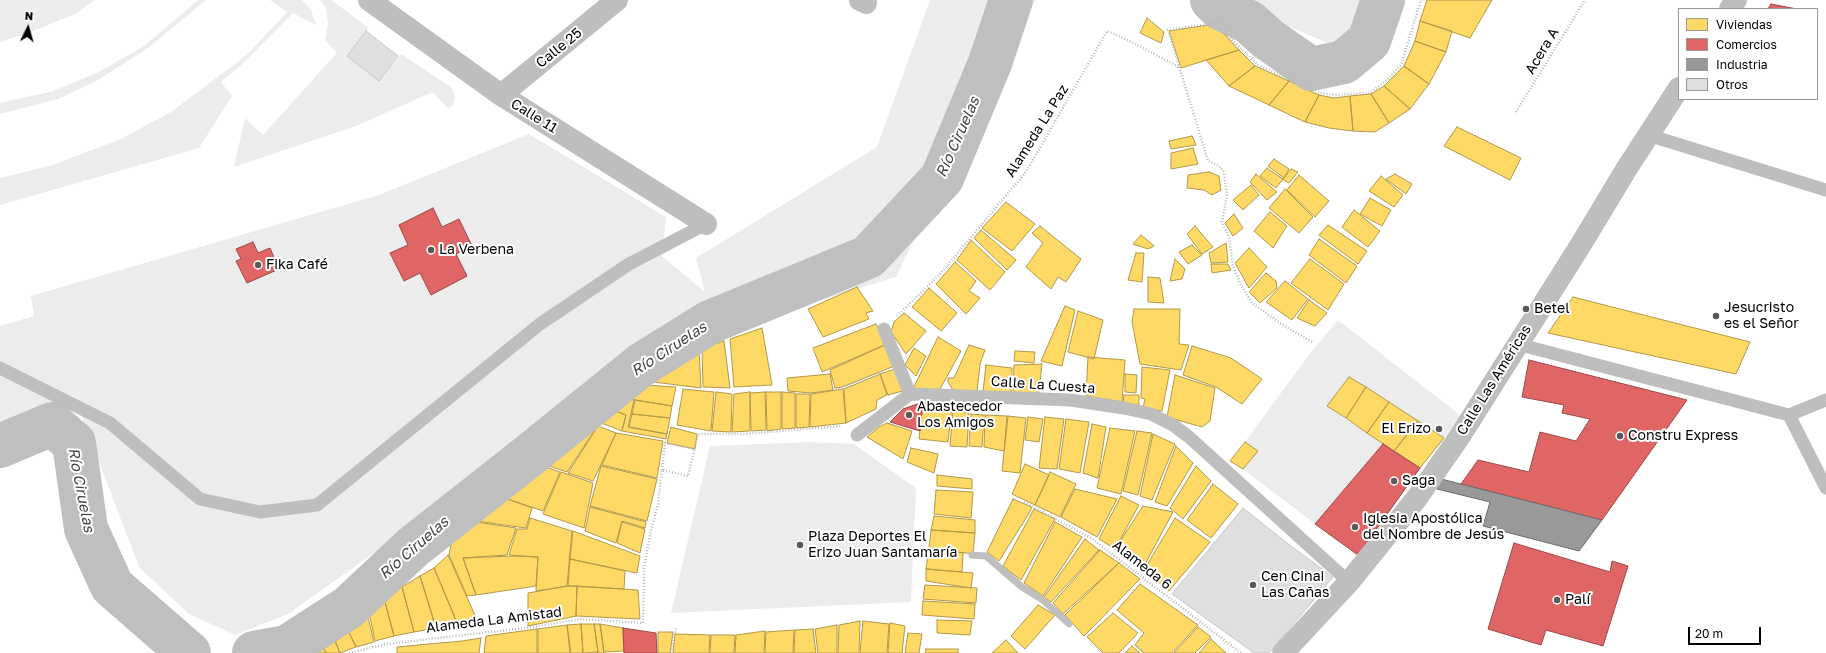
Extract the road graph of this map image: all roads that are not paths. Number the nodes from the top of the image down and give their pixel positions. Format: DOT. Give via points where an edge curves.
graph roads {
  1 [pos="369,0"];
  2 [pos="617,0"];
  3 [pos="1678,90"];
  4 [pos="501,96"];
  5 [pos="1648,136"];
  6 [pos="1826,190"];
  7 [pos="706,224"];
  8 [pos="884,329"];
  9 [pos="1517,344"];
  10 [pos="0,368"];
  11 [pos="910,394"];
  12 [pos="1826,400"];
  13 [pos="1789,415"];
  14 [pos="857,435"];
  15 [pos="1826,488"];
  16 [pos="1349,582"];
  17 [pos="1283,653"];
  1 -- 4 [label="street, Calle 11"];
  2 -- 4 [label="street, Calle 25"];
  3 -- 5 [label="street, Calle Las Américas"];
  4 -- 7 [label="street, Calle 11"];
  5 -- 6 [label="lane"];
  5 -- 9 [label="street, Calle Las Américas"];
  7 -- 10 [label="lane" via="629,264 540,324 318,505 260,512 200,499 110,422"];
  8 -- 11 [label="lane"];
  9 -- 13 [label="lane"];
  9 -- 16 [label="street, Calle Las Américas" via="1460,436 1417,498"];
  11 -- 14 [label="lane"];
  11 -- 16 [label="lane, Calle La Cuesta" via="1070,400 1151,414 1189,437"];
  12 -- 13 [label="lane"];
  13 -- 15 [label="lane"];
  16 -- 17 [label="street, Calle Las Américas"];
}
